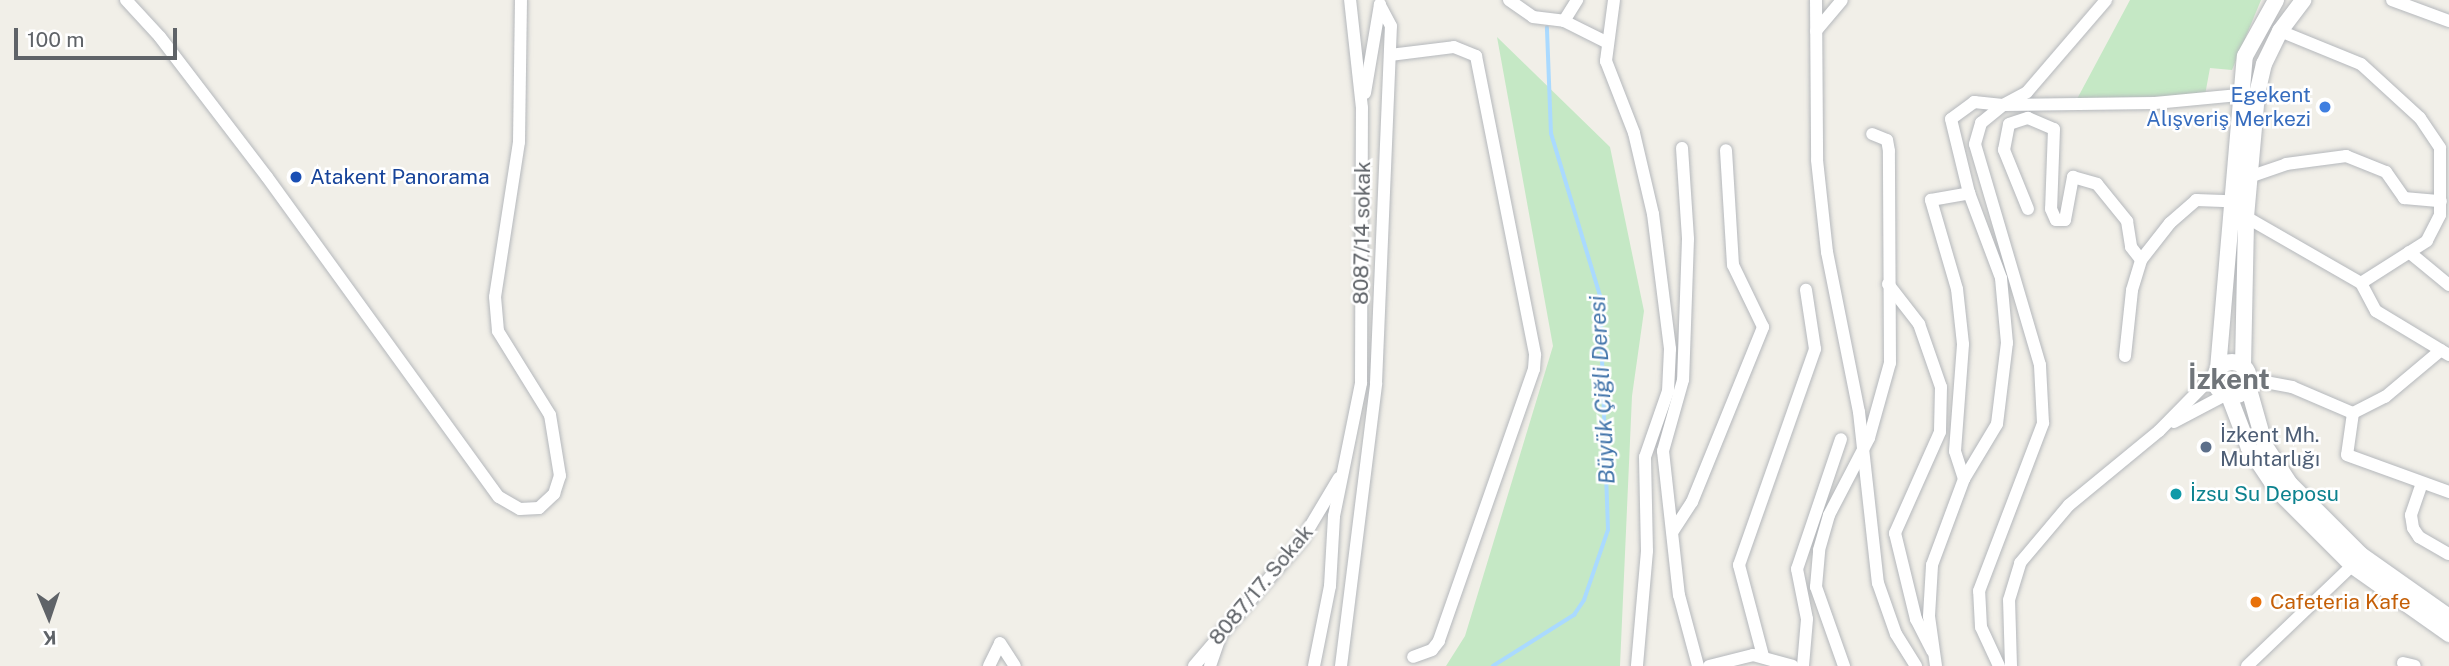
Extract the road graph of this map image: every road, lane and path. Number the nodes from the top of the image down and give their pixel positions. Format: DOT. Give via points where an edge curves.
graph roads {
  1 [pos="126,0"];
  2 [pos="521,0"];
  3 [pos="1350,0"];
  4 [pos="1509,0"];
  5 [pos="1577,0"];
  6 [pos="1614,0"];
  7 [pos="1816,0"];
  8 [pos="1842,0"];
  9 [pos="2106,0"];
  10 [pos="2276,0"];
  11 [pos="2303,0"];
  12 [pos="2392,0"];
  13 [pos="1380,3"];
  14 [pos="1564,21"];
  15 [pos="2449,21"];
  16 [pos="1815,31"];
  17 [pos="2280,31"];
  18 [pos="1608,43"];
  19 [pos="1390,55"];
  20 [pos="2239,95"];
  21 [pos="2003,105"];
  22 [pos="1362,108"];
  23 [pos="1872,134"];
  24 [pos="1682,148"];
  25 [pos="1726,150"];
  26 [pos="2249,177"];
  27 [pos="1969,193"];
  28 [pos="2230,201"];
  29 [pos="2441,201"];
  30 [pos="2028,209"];
  31 [pos="2246,217"];
  32 [pos="2409,252"];
  33 [pos="2141,260"];
  34 [pos="2361,283"];
  35 [pos="1888,284"];
  36 [pos="2449,285"];
  37 [pos="1805,290"];
  38 [pos="2445,353"];
  39 [pos="2125,356"];
  40 [pos="2217,371"];
  41 [pos="2247,377"];
  42 [pos="2227,395"];
  43 [pos="2353,413"];
  44 [pos="2159,431"];
  45 [pos="1840,439"];
  46 [pos="1862,455"];
  47 [pos="1346,466"];
  48 [pos="1964,479"];
  49 [pos="2422,484"];
  50 [pos="2449,492"];
  51 [pos="1673,531"];
  52 [pos="2449,554"];
  53 [pos="2357,560"];
  54 [pos="2449,617"];
  55 [pos="1223,631"];
  56 [pos="2449,634"];
  57 [pos="1763,656"];
  58 [pos="1413,657"];
  59 [pos="1934,660"];
  60 [pos="989,666"];
  61 [pos="1015,666"];
  62 [pos="1194,666"];
  63 [pos="1210,666"];
  64 [pos="1314,666"];
  65 [pos="1341,666"];
  66 [pos="1637,666"];
  67 [pos="1698,666"];
  68 [pos="1709,666"];
  69 [pos="1793,666"];
  70 [pos="1803,666"];
  71 [pos="1844,666"];
  72 [pos="1916,666"];
  73 [pos="1998,666"];
  74 [pos="2011,666"];
  75 [pos="2247,666"];
  1 -- 2 [label="street" via="160,37 258,167 499,497 520,509 539,508 554,494 560,476 550,415 498,331 495,297 519,142"];
  3 -- 22 [label="street, 8087/14 sokak"];
  4 -- 14 [label="street" via="1533,16"];
  5 -- 14 [label="street"];
  6 -- 18 [label="street"];
  7 -- 16 [label="street"];
  8 -- 16 [label="street"];
  9 -- 21 [label="street" via="2027,92"];
  10 -- 20 [label="street" via="2245,56"];
  11 -- 17 [label="street"];
  12 -- 15 [label="street"];
  13 -- 19 [label="street" via="1391,26"];
  13 -- 22 [label="street"];
  14 -- 18 [label="street"];
  16 -- 46 [label="street" via="1817,160 1827,252 1859,412"];
  17 -- 26 [label="street" via="2264,64 2257,94"];
  17 -- 29 [label="street" via="2361,64 2420,118 2441,148"];
  18 -- 66 [label="street" via="1606,61 1634,132 1656,229 1670,349 1668,391 1645,457 1647,551"];
  19 -- 58 [label="street" via="1454,47 1476,56 1535,355 1534,369 1439,641 1432,650"];
  19 -- 65 [label="street" via="1376,383"];
  20 -- 21 [label="street" via="2155,103"];
  20 -- 28 [label="street"];
  21 -- 27 [label="street" via="1974,102 1951,119"];
  21 -- 73 [label="street" via="1981,123 1975,144 2040,365 2043,423 1979,591 1981,627"];
  22 -- 47 [label="street, 8087/14 sokak" via="1361,383"];
  23 -- 35 [label="street" via="1887,140 1889,151"];
  24 -- 51 [label="street" via="1688,239 1684,380 1662,451"];
  25 -- 51 [label="street" via="1733,265 1763,327 1692,502"];
  26 -- 29 [label="street" via="2286,164 2346,156 2386,172 2404,198"];
  26 -- 31 [label="street"];
  27 -- 48 [label="street" via="2001,278 2007,343 1997,424"];
  27 -- 48 [label="street" via="1931,200 1957,289 1963,344 1955,452"];
  28 -- 33 [label="street" via="2196,200 2170,223"];
  28 -- 40 [label="street"];
  29 -- 32 [label="street" via="2427,241"];
  30 -- 33 [label="street" via="2004,150 2009,124 2028,118 2054,130 2051,209 2056,220 2065,220 2073,177 2097,184 2127,221 2132,247"];
  31 -- 34 [label="street"];
  31 -- 41 [label="street"];
  32 -- 34 [label="street"];
  32 -- 36 [label="street"];
  33 -- 39 [label="street" via="2132,290"];
  34 -- 38 [label="street" via="2376,311"];
  35 -- 46 [label="street" via="1890,363 1882,403"];
  35 -- 59 [label="street" via="1919,324 1941,387 1940,432 1895,533 1916,619"];
  37 -- 57 [label="street" via="1815,349 1739,565"];
  38 -- 43 [label="street" via="2385,397"];
  40 -- 41 [label="street" via="2227,362"];
  40 -- 42 [label="street" via="2217,387"];
  40 -- 44 [label="street"];
  41 -- 42 [label="street" via="2238,395"];
  41 -- 43 [label="street" via="2292,387"];
  41 -- 53 [label="street" via="2265,446 2290,484"];
  42 -- 44 [label="street"];
  42 -- 53 [label="street" via="2249,447 2277,490"];
  43 -- 49 [label="street" via="2347,455"];
  44 -- 74 [label="street" via="2070,505 2020,563 2009,600"];
  45 -- 70 [label="street" via="1797,569 1807,619"];
  46 -- 71 [label="street" via="1829,515 1819,550 1816,587"];
  46 -- 72 [label="street" via="1878,583 1896,634"];
  47 -- 55 [label="street, 8087/17. Sokak" via="1302,540"];
  47 -- 64 [label="street, 8087/14 sokak"];
  48 -- 59 [label="street" via="1932,565"];
  49 -- 50 [label="street"];
  49 -- 52 [label="street" via="2410,515 2413,528 2419,537"];
  51 -- 67 [label="street" via="1679,595"];
  53 -- 54 [label="street"];
  53 -- 56 [label="street"];
  53 -- 75 [label="street"];
  55 -- 62 [label="street, 8087/17. Sokak"];
  55 -- 63 [label="street"];
  57 -- 68 [label="street"];
  57 -- 69 [label="street"];
  60 -- 61 [label="street" via="1000,643"];
}
